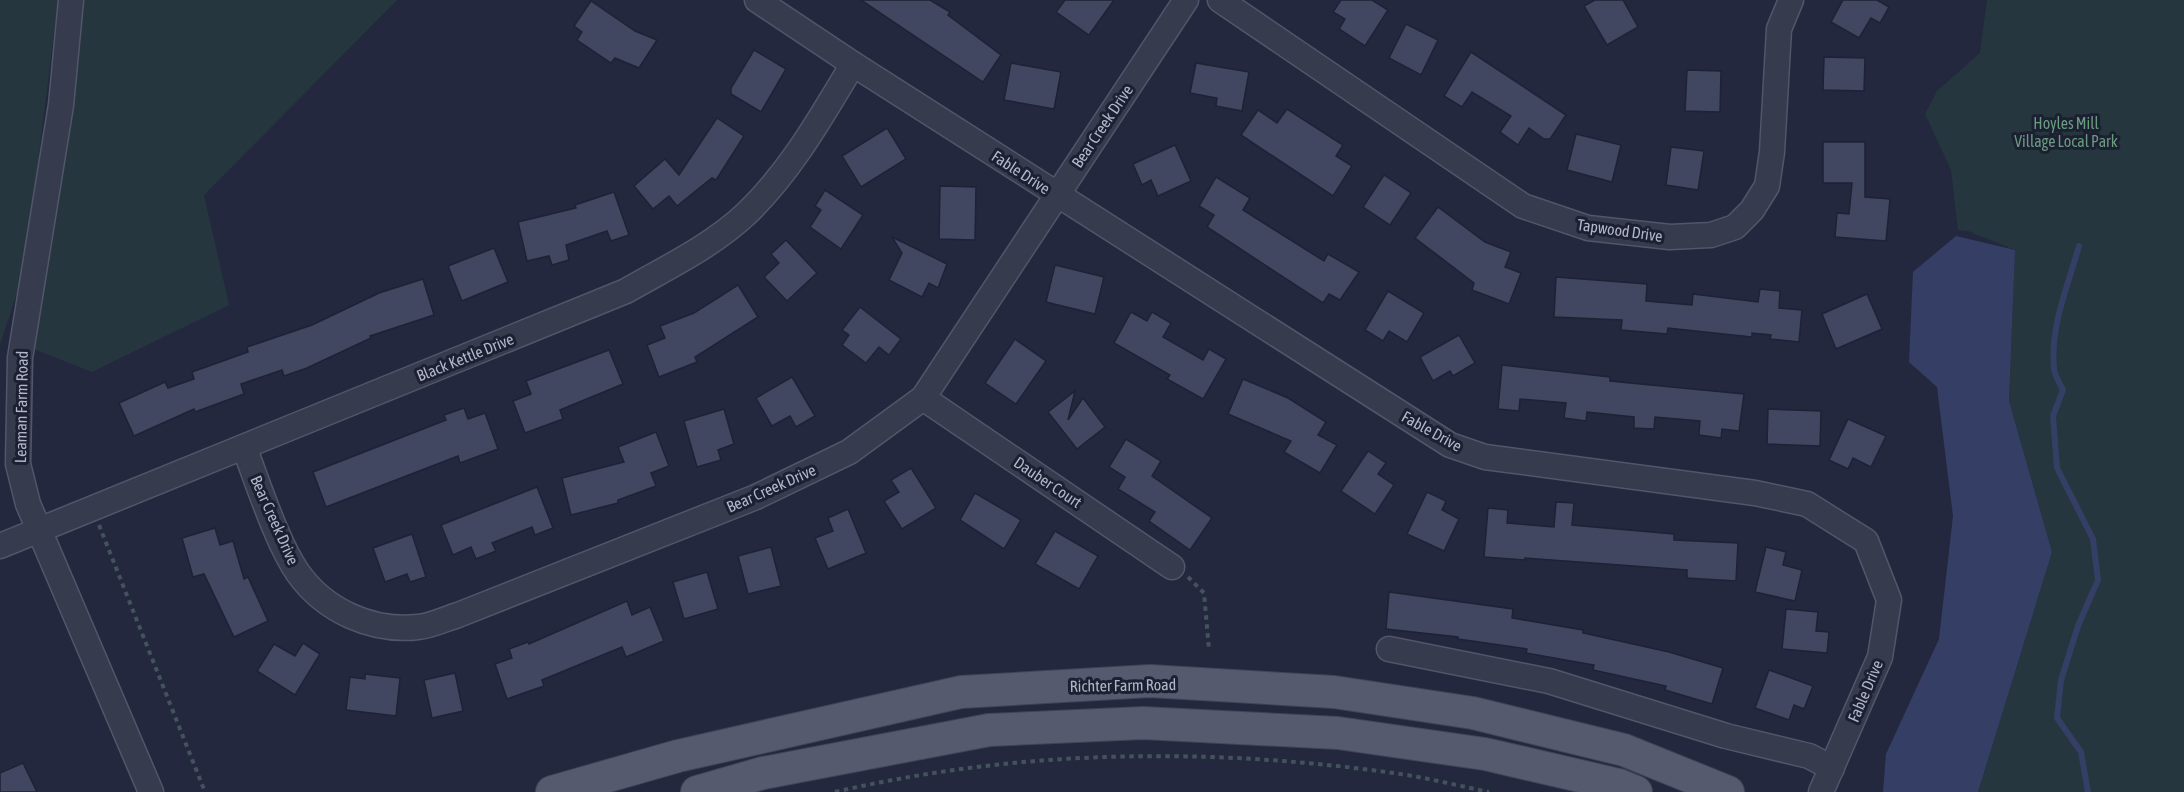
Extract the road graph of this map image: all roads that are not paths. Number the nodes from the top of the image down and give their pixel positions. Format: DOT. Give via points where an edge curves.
graph roads {
  1 [pos="71,0"];
  2 [pos="757,0"];
  3 [pos="1186,0"];
  4 [pos="1220,0"];
  5 [pos="1784,2"];
  6 [pos="853,64"];
  7 [pos="1056,194"];
  8 [pos="923,398"];
  9 [pos="244,447"];
  10 [pos="38,528"];
  11 [pos="0,546"];
  12 [pos="1172,567"];
  13 [pos="1389,649"];
  14 [pos="1832,768"];
  15 [pos="151,792"];
  16 [pos="552,792"];
  17 [pos="697,792"];
  18 [pos="1636,792"];
  19 [pos="1728,792"];
  20 [pos="1821,792"];
  1 -- 10 [label="street, Leaman Farm Road" via="61,105 20,358 18,464"];
  2 -- 6 [label="street, Fable Drive"];
  3 -- 7 [label="street, Bear Creek Drive"];
  4 -- 5 [label="street, Tapwood Drive" via="1523,206 1588,228 1670,237 1711,235 1735,227 1767,186"];
  6 -- 7 [label="street, Fable Drive"];
  6 -- 9 [label="street, Black Kettle Drive" via="802,149 746,214 690,255 626,291"];
  7 -- 8 [label="street, Bear Creek Drive"];
  7 -- 14 [label="street, Fable Drive" via="1450,444 1485,457 1755,493 1807,504 1866,541 1889,600 1880,657"];
  8 -- 9 [label="street, Bear Creek Drive" via="849,452 756,497 419,627 376,627 321,598 298,573"];
  8 -- 12 [label="street, Dauber Court"];
  9 -- 10 [label="street, Black Kettle Drive"];
  10 -- 11 [label="street, Black Kettle Drive"];
  10 -- 15 [label="street, Leaman Farm Road"];
  13 -- 14 [label="street" via="1549,681 1726,736 1809,756"];
  14 -- 20 [label="street, Fable Drive"];
  16 -- 19 [label="main road, Richter Farm Road" via="678,756 961,692 1150,681 1334,692 1473,713 1624,750"];
  17 -- 18 [label="main road" via="763,773 989,730 1143,723 1338,733 1485,754"];
}
